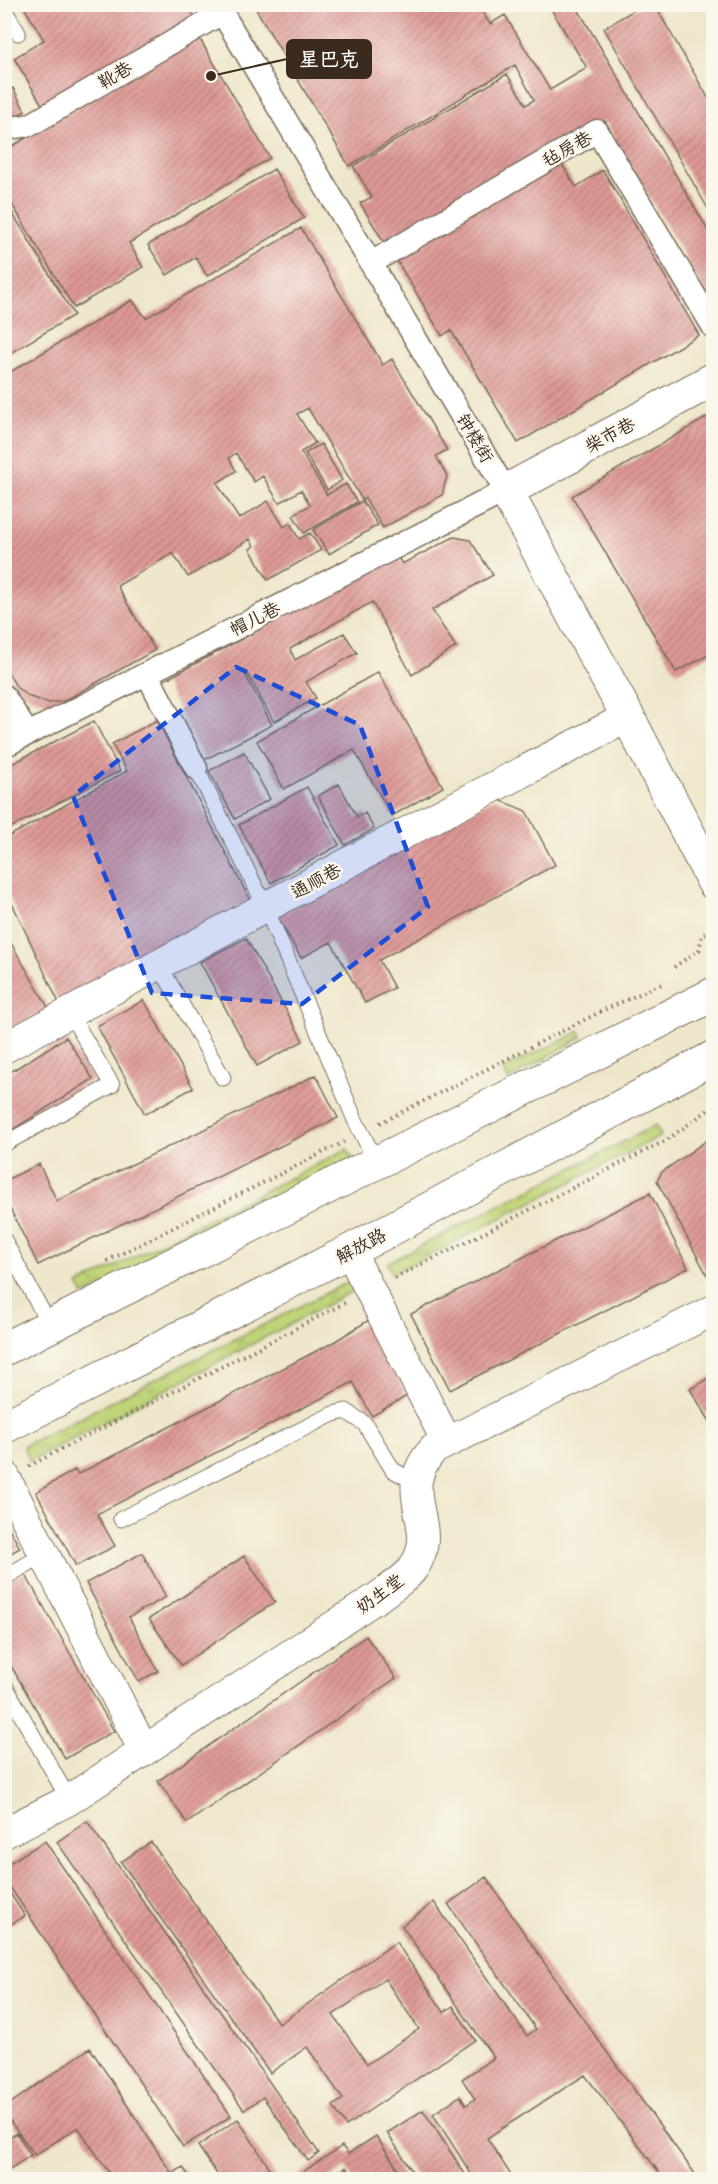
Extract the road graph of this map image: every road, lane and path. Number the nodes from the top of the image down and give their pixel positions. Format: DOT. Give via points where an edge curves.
graph roads {
  1 [pos="4,9"];
  2 [pos="220,9"];
  3 [pos="18,33"];
  4 [pos="4,129"];
  5 [pos="371,263"];
  6 [pos="714,328"];
  7 [pos="714,379"];
  8 [pos="506,491"];
  9 [pos="147,674"];
  10 [pos="4,696"];
  11 [pos="628,717"];
  12 [pos="28,734"];
  13 [pos="4,746"];
  14 [pos="196,768"];
  15 [pos="714,883"];
  16 [pos="266,909"];
  17 [pos="714,928"];
  18 [pos="160,966"];
  19 [pos="674,968"];
  20 [pos="714,994"];
  21 [pos="69,1012"];
  22 [pos="4,1048"];
  23 [pos="714,1057"];
  24 [pos="223,1078"];
  25 [pos="4,1143"];
  26 [pos="377,1163"];
  27 [pos="4,1240"];
  28 [pos="350,1251"];
  29 [pos="714,1310"];
  30 [pos="50,1326"];
  31 [pos="4,1349"];
  32 [pos="4,1427"];
  33 [pos="447,1442"];
  34 [pos="4,1475"];
  35 [pos="416,1483"];
  36 [pos="121,1519"];
  37 [pos="46,1553"];
  38 [pos="4,1578"];
  39 [pos="4,1684"];
  40 [pos="144,1751"];
  41 [pos="69,1800"];
  42 [pos="4,1833"];
  1 -- 3 [label="lane"];
  2 -- 4 [label="street, 靴巷" via="30,125"];
  2 -- 5 [label="street, 钟楼街"];
  5 -- 6 [label="street, 毡房巷" via="597,131"];
  5 -- 8 [label="street, 钟楼街"];
  7 -- 8 [label="main road, 柴市巷"];
  8 -- 9 [label="street, 帽儿巷"];
  8 -- 11 [label="main road, 钟楼街"];
  9 -- 12 [label="street, 帽儿巷"];
  9 -- 14 [label="street"];
  10 -- 12 [label="street"];
  11 -- 15 [label="main road, 钟楼街"];
  11 -- 16 [label="street, 通顺巷"];
  12 -- 13 [label="street, 帽儿巷"];
  14 -- 16 [label="lane"];
  16 -- 18 [label="street, 通顺巷"];
  16 -- 26 [label="lane"];
  17 -- 19 [label="path" via="702,935 699,950"];
  18 -- 21 [label="street, 通顺巷"];
  18 -- 24 [label="lane"];
  20 -- 26 [label="main road"];
  21 -- 22 [label="street, 通顺巷"];
  21 -- 25 [label="lane" via="112,1085"];
  23 -- 28 [label="main road, 解放路"];
  26 -- 30 [label="main road"];
  27 -- 30 [label="lane"];
  28 -- 32 [label="main road, 解放路"];
  28 -- 33 [label="street"];
  29 -- 33 [label="street"];
  30 -- 31 [label="main road"];
  33 -- 35 [label="street" via="423,1461"];
  34 -- 37 [label="street"];
  35 -- 36 [label="lane" via="393,1470 365,1424 346,1411"];
  35 -- 40 [label="street, 奶生堂" via="423,1525 422,1552 413,1569 378,1597"];
  37 -- 38 [label="lane"];
  37 -- 40 [label="street"];
  39 -- 41 [label="lane"];
  40 -- 41 [label="street, 奶生堂"];
  41 -- 42 [label="street, 奶生堂"];
}
